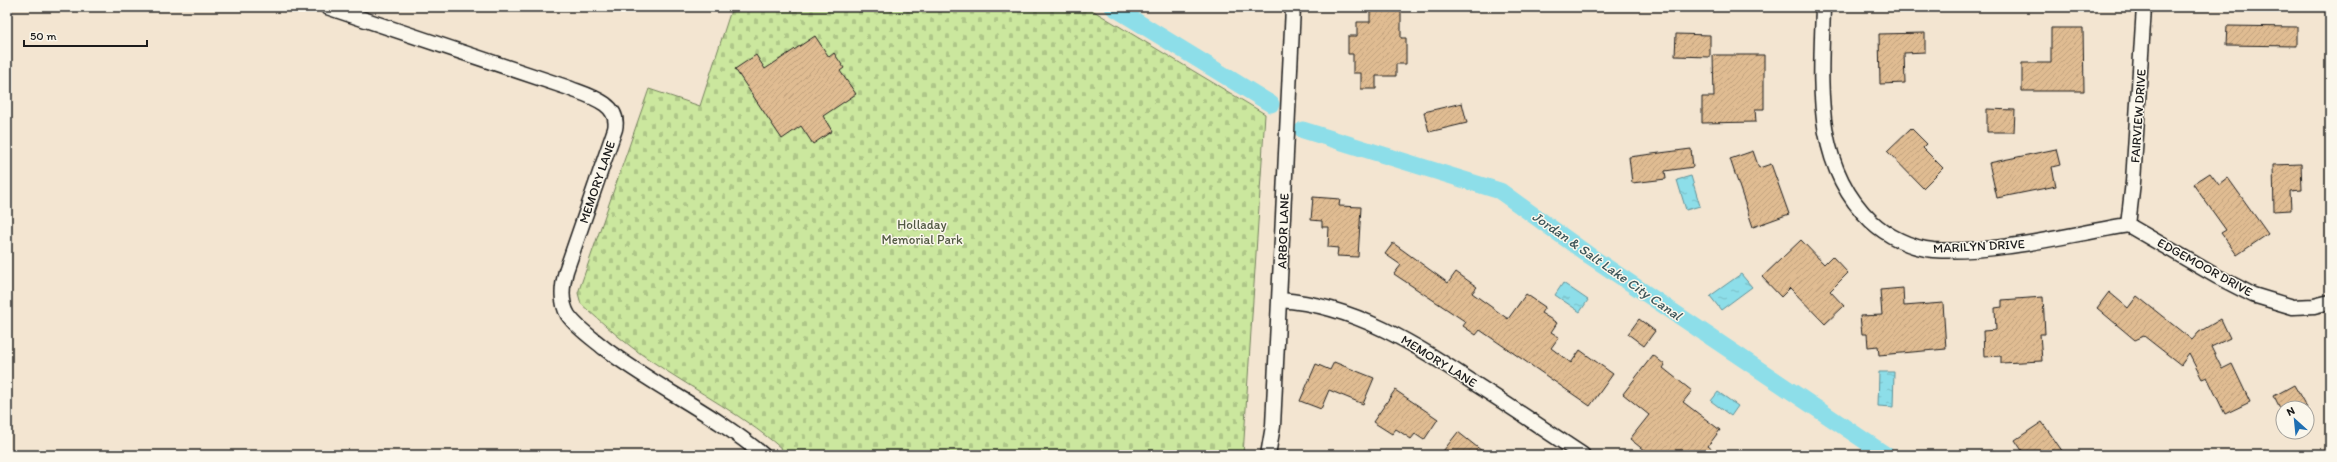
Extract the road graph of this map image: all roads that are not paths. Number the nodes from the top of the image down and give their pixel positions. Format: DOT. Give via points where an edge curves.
graph roads {
  1 [pos="327,7"];
  2 [pos="1293,7"];
  3 [pos="1823,7"];
  4 [pos="2144,7"];
  5 [pos="2128,225"];
  6 [pos="1280,300"];
  7 [pos="2330,302"];
  8 [pos="763,455"];
  9 [pos="1268,455"];
  10 [pos="1583,455"];
  1 -- 8 [label="street, MEMORY LANE" via="566,87 597,100 612,110 616,119 615,129 566,271 562,291 564,307 580,328 629,367 713,417"];
  2 -- 6 [label="street, ARBOR LANE"];
  3 -- 5 [label="street, MARILYN DRIVE" via="1822,107 1831,160 1842,184 1859,209 1879,229 1902,242 1932,250 2034,243"];
  4 -- 5 [label="street, FAIRVIEW DRIVE" via="2134,182"];
  5 -- 7 [label="street, EDGEMOOR DRIVE" via="2254,295 2293,307"];
  6 -- 9 [label="street, ARBOR LANE" via="1273,426"];
  6 -- 10 [label="street, MEMORY LANE" via="1300,301 1362,318 1412,343"];
}
